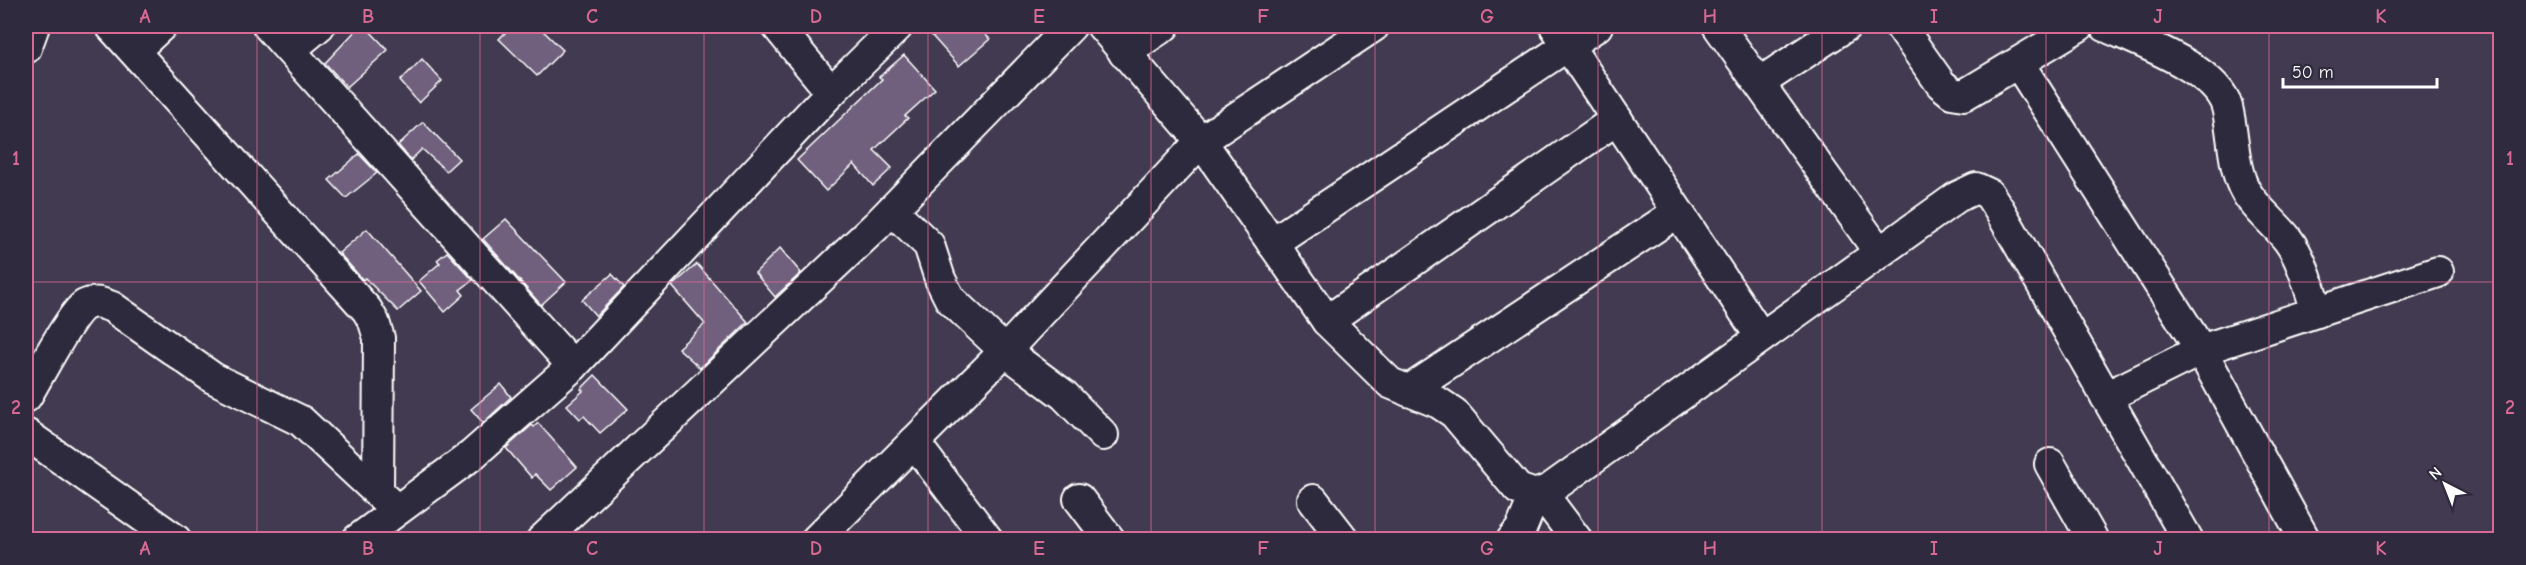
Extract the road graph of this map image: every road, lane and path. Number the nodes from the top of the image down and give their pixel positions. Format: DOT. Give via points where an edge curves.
graph roads {
  1 [pos="34,26"];
  2 [pos="111,26"];
  3 [pos="161,26"];
  4 [pos="267,26"];
  5 [pos="319,26"];
  6 [pos="777,26"];
  7 [pos="898,26"];
  8 [pos="1071,26"];
  9 [pos="1102,26"];
  10 [pos="1164,26"];
  11 [pos="1374,26"];
  12 [pos="1597,26"];
  13 [pos="1718,26"];
  14 [pos="1846,26"];
  15 [pos="1900,26"];
  16 [pos="2079,26"];
  17 [pos="2105,26"];
  18 [pos="1562,35"];
  19 [pos="26,48"];
  20 [pos="290,50"];
  21 [pos="134,51"];
  22 [pos="1124,53"];
  23 [pos="2019,64"];
  24 [pos="1759,83"];
  25 [pos="831,92"];
  26 [pos="1617,119"];
  27 [pos="1201,141"];
  28 [pos="892,210"];
  29 [pos="1678,212"];
  30 [pos="1272,243"];
  31 [pos="1880,252"];
  32 [pos="2438,272"];
  33 [pos="2317,312"];
  34 [pos="1327,321"];
  35 [pos="1761,338"];
  36 [pos="2201,350"];
  37 [pos="1005,351"];
  38 [pos="573,366"];
  39 [pos="1408,391"];
  40 [pos="26,397"];
  41 [pos="2106,397"];
  42 [pos="26,434"];
  43 [pos="1103,435"];
  44 [pos="914,442"];
  45 [pos="2050,464"];
  46 [pos="1535,495"];
  47 [pos="1079,499"];
  48 [pos="1313,500"];
  49 [pos="388,501"];
  50 [pos="176,540"];
  51 [pos="357,540"];
  52 [pos="542,540"];
  53 [pos="816,540"];
  54 [pos="988,540"];
  55 [pos="1110,540"];
  56 [pos="1344,540"];
  57 [pos="1512,540"];
  58 [pos="1577,540"];
  59 [pos="2093,540"];
  60 [pos="2188,540"];
  61 [pos="2305,540"];
  1 -- 19 [label="street"];
  2 -- 21 [label="street"];
  3 -- 21 [label="street"];
  4 -- 20 [label="street"];
  5 -- 20 [label="street"];
  6 -- 25 [label="street"];
  7 -- 25 [label="street"];
  8 -- 28 [label="street"];
  9 -- 22 [label="street"];
  10 -- 22 [label="street"];
  11 -- 27 [label="street"];
  12 -- 18 [label="street"];
  13 -- 24 [label="street"];
  14 -- 24 [label="street"];
  15 -- 23 [label="street" via="1941,84 1952,93 1964,95"];
  16 -- 23 [label="street"];
  17 -- 33 [label="street" via="2188,65 2215,88 2226,104 2241,182 2296,253"];
  18 -- 26 [label="street"];
  18 -- 30 [label="street"];
  20 -- 38 [label="street"];
  21 -- 49 [label="street" via="374,322 379,338"];
  22 -- 27 [label="street"];
  23 -- 36 [label="street"];
  24 -- 31 [label="street"];
  25 -- 38 [label="street"];
  26 -- 29 [label="street"];
  26 -- 34 [label="street"];
  27 -- 30 [label="street"];
  27 -- 37 [label="street"];
  28 -- 37 [label="street" via="928,246 950,298"];
  28 -- 52 [label="street"];
  29 -- 35 [label="street"];
  29 -- 39 [label="street"];
  30 -- 34 [label="street"];
  31 -- 35 [label="street"];
  31 -- 41 [label="street" via="1958,196 1976,188 1989,194"];
  32 -- 33 [label="street"];
  33 -- 36 [label="street"];
  34 -- 39 [label="street" via="1390,383"];
  35 -- 46 [label="street" via="1551,489"];
  36 -- 41 [label="street"];
  36 -- 61 [label="street"];
  37 -- 43 [label="street" via="1064,395"];
  37 -- 44 [label="street"];
  38 -- 49 [label="street" via="472,455"];
  39 -- 46 [label="street" via="1454,413 1518,489"];
  40 -- 49 [label="street" via="73,318 83,305 98,302 112,307 213,378 301,421"];
  41 -- 60 [label="street"];
  42 -- 50 [label="street"];
  44 -- 53 [label="street"];
  44 -- 54 [label="street"];
  45 -- 59 [label="street"];
  46 -- 57 [label="street" via="1521,529"];
  46 -- 58 [label="street" via="1550,504"];
  47 -- 55 [label="street"];
  48 -- 56 [label="street"];
  49 -- 51 [label="street"];
}
